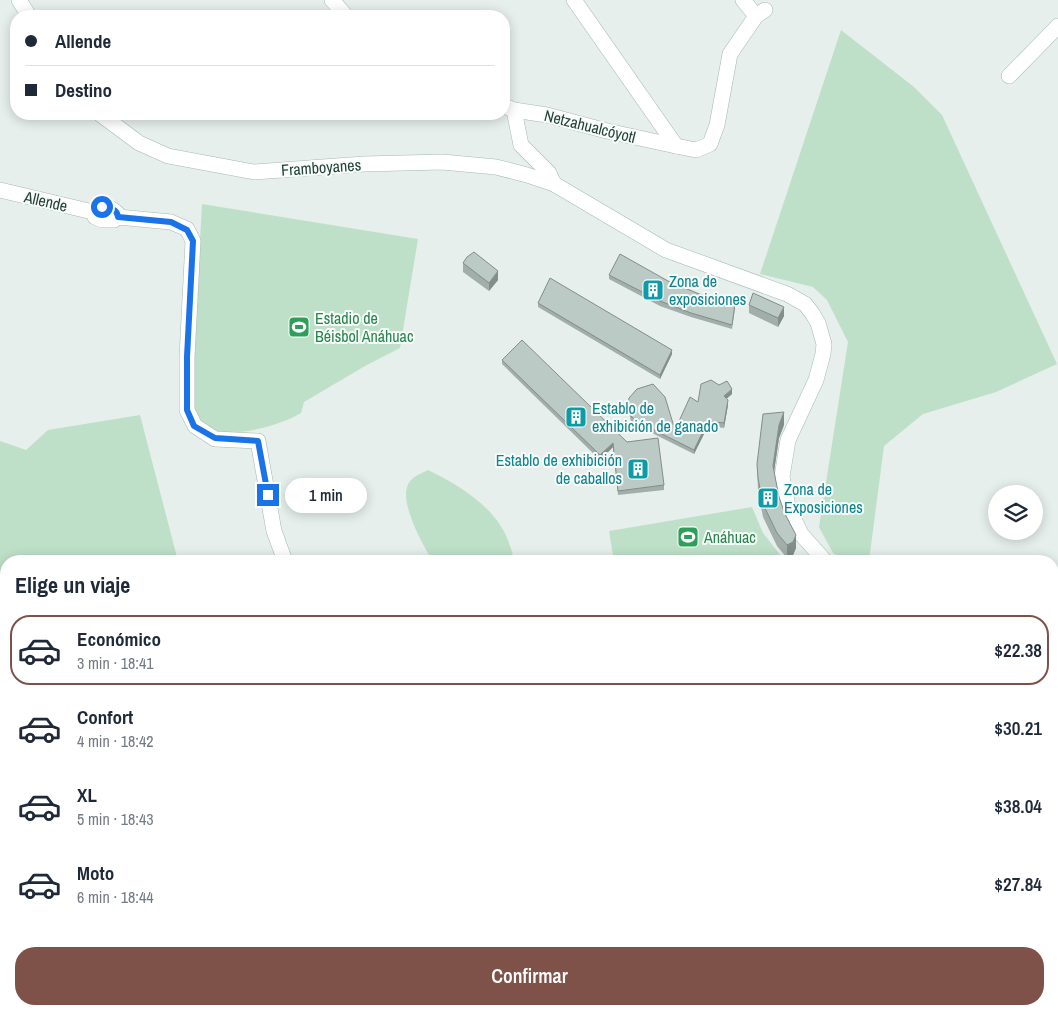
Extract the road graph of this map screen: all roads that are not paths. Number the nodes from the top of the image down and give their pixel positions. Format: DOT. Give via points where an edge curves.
graph roads {
  1 [pos="332,0"];
  2 [pos="574,0"];
  3 [pos="743,0"];
  4 [pos="341,10"];
  5 [pos="1058,26"];
  6 [pos="1009,76"];
  7 [pos="510,108"];
  8 [pos="510,111"];
  9 [pos="108,120"];
  10 [pos="676,146"];
  11 [pos="554,184"];
  12 [pos="0,190"];
  13 [pos="283,555"];
  14 [pos="820,555"];
  1 -- 4 [label="street"];
  2 -- 10 [label="street"];
  3 -- 10 [label="street, Netzahualcóyotl" via="761,13 730,54 717,125 710,144 696,150"];
  5 -- 6 [label="street"];
  7 -- 10 [label="street, Netzahualcóyotl"];
  8 -- 11 [label="street" via="521,145 550,173"];
  9 -- 11 [label="street, Framboyanes" via="139,144 168,156 254,172 442,162 496,167"];
  11 -- 14 [label="street" via="666,250 787,294 805,304 812,313 824,344 823,354 816,380 788,440 782,477 788,506 801,534"];
  12 -- 13 [label="street, Allende" via="93,212 102,220 118,217 171,222 187,230 193,241 187,410 194,426 215,438 258,441 274,531"];
}
